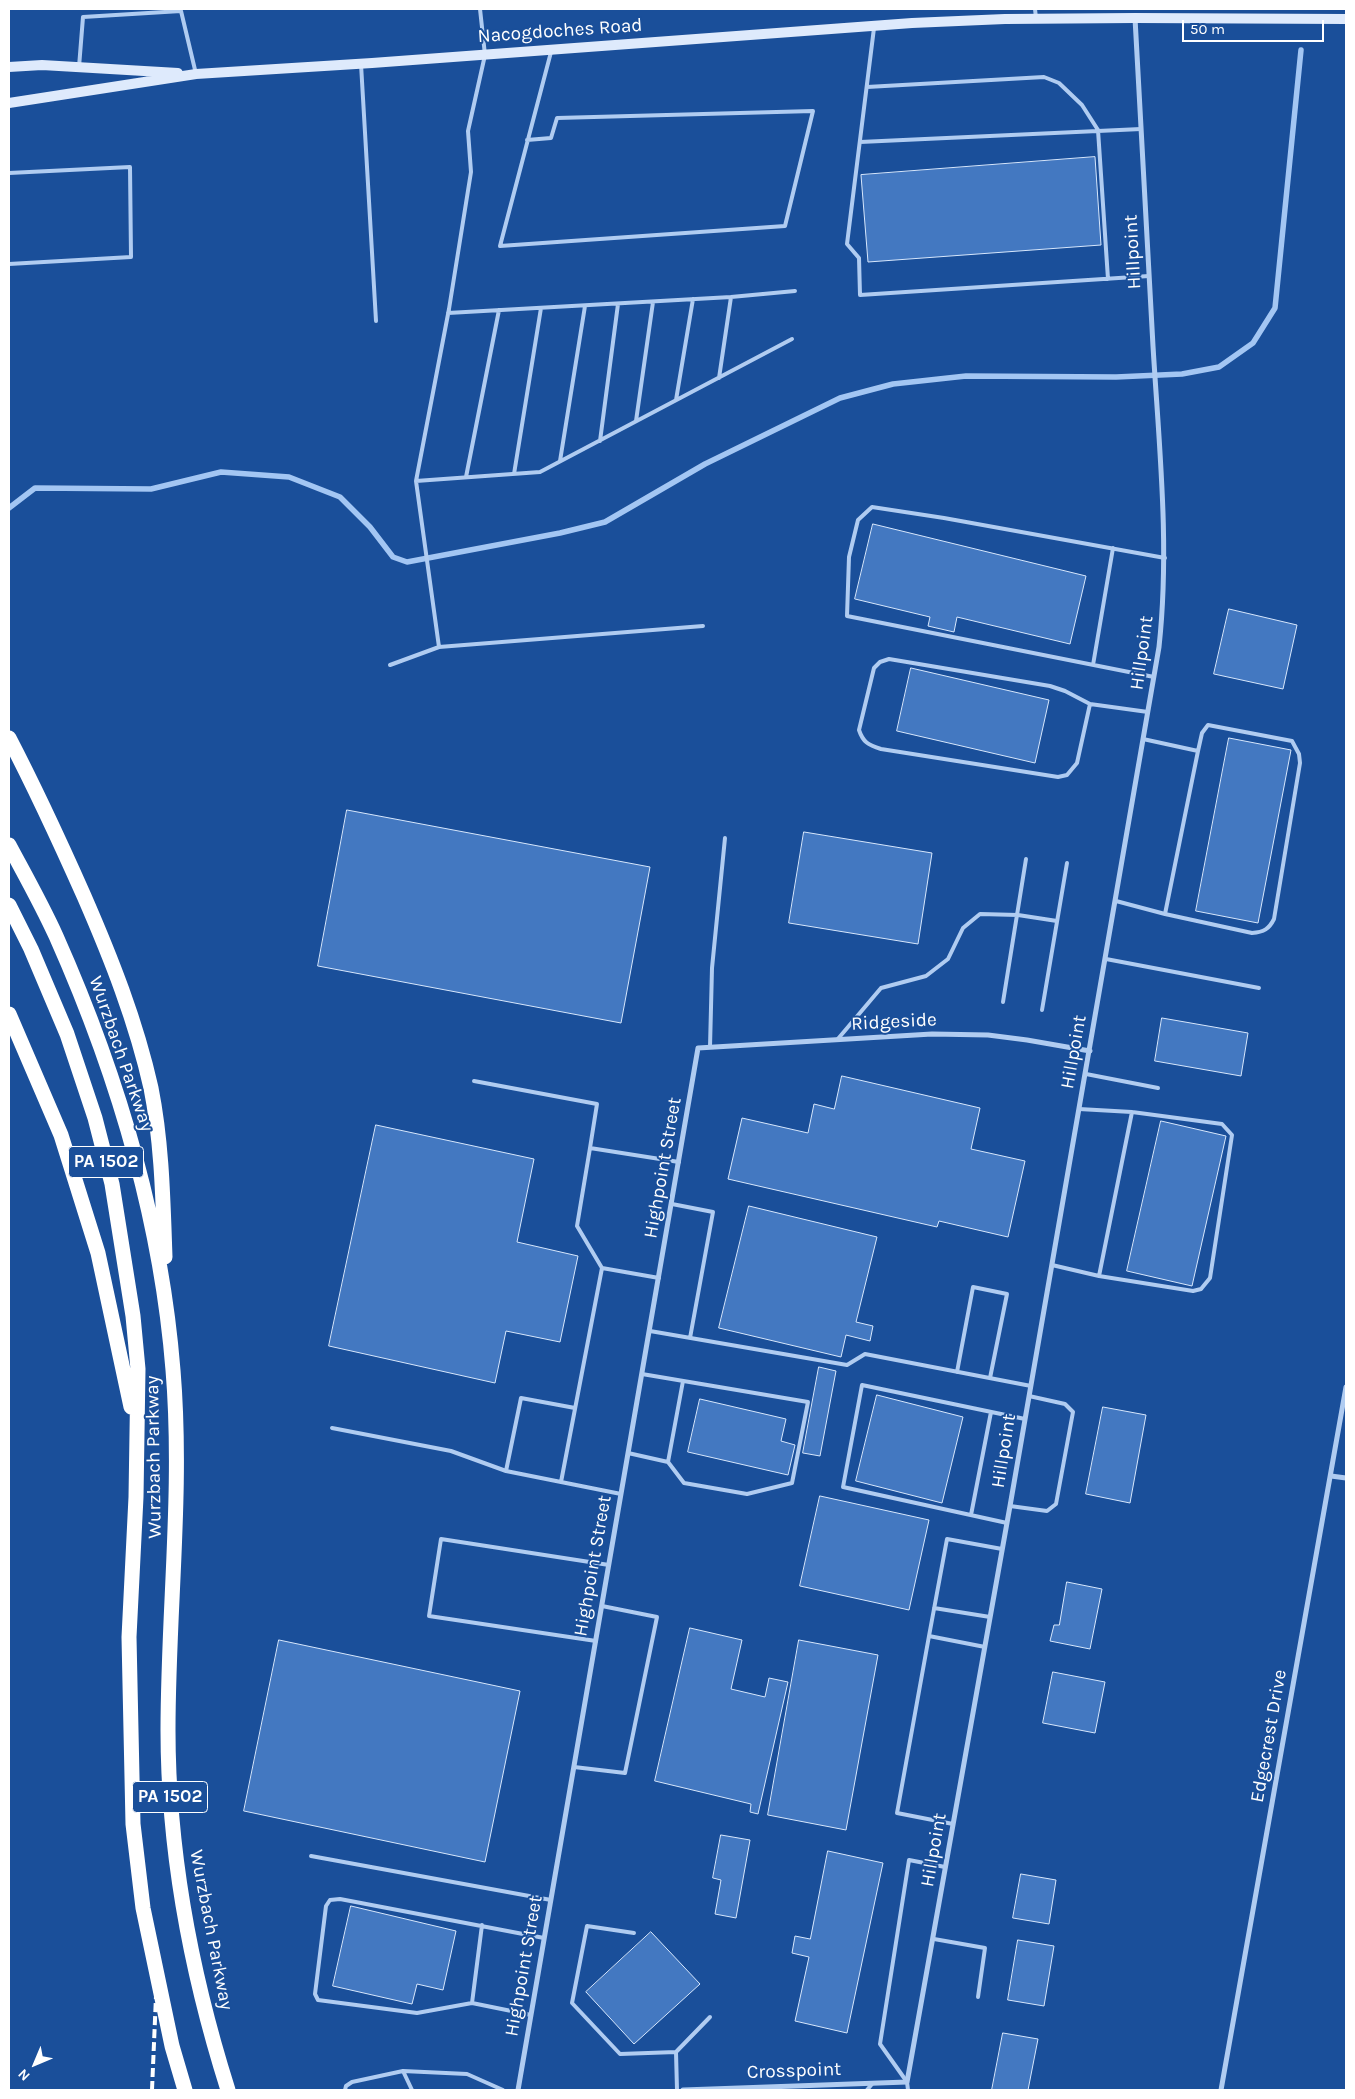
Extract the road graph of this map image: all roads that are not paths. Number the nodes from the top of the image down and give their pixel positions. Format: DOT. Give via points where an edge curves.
graph roads {
  1 [pos="480,9"];
  2 [pos="1135,13"];
  3 [pos="1035,14"];
  4 [pos="1346,20"];
  5 [pos="875,25"];
  6 [pos="552,50"];
  7 [pos="485,55"];
  8 [pos="361,64"];
  9 [pos="9,67"];
  10 [pos="79,67"];
  11 [pos="196,74"];
  12 [pos="867,87"];
  13 [pos="9,104"];
  14 [pos="1141,129"];
  15 [pos="1098,130"];
  16 [pos="527,140"];
  17 [pos="860,142"];
  18 [pos="9,173"];
  19 [pos="9,264"];
  20 [pos="1149,276"];
  21 [pos="1108,279"];
  22 [pos="796,291"];
  23 [pos="731,297"];
  24 [pos="693,299"];
  25 [pos="653,302"];
  26 [pos="618,304"];
  27 [pos="585,306"];
  28 [pos="541,308"];
  29 [pos="499,310"];
  30 [pos="448,313"];
  31 [pos="376,321"];
  32 [pos="792,339"];
  33 [pos="719,378"];
  34 [pos="676,400"];
  35 [pos="636,421"];
  36 [pos="600,440"];
  37 [pos="560,461"];
  38 [pos="514,474"];
  39 [pos="466,477"];
  40 [pos="416,480"];
  41 [pos="1113,548"];
  42 [pos="1164,558"];
  43 [pos="703,626"];
  44 [pos="439,647"];
  45 [pos="390,665"];
  46 [pos="1093,665"];
  47 [pos="1154,677"];
  48 [pos="1090,704"];
  49 [pos="1148,712"];
  50 [pos="9,738"];
  51 [pos="1144,739"];
  52 [pos="1198,751"];
  53 [pos="725,838"];
  54 [pos="9,845"];
  55 [pos="1026,859"];
  56 [pos="1067,863"];
  57 [pos="1116,901"];
  58 [pos="9,905"];
  59 [pos="1165,914"];
  60 [pos="1018,915"];
  61 [pos="1056,921"];
  62 [pos="1106,959"];
  63 [pos="1259,988"];
  64 [pos="1003,1002"];
  65 [pos="1042,1010"];
  66 [pos="9,1014"];
  67 [pos="837,1040"];
  68 [pos="710,1047"];
  69 [pos="698,1048"];
  70 [pos="1090,1051"];
  71 [pos="1086,1074"];
  72 [pos="474,1080"];
  73 [pos="1158,1088"];
  74 [pos="1079,1109"];
  75 [pos="1132,1112"];
  76 [pos="590,1148"];
  77 [pos="679,1162"];
  78 [pos="672,1204"];
  79 [pos="1052,1265"];
  80 [pos="602,1268"];
  81 [pos="1099,1276"];
  82 [pos="659,1278"];
  83 [pos="166,1309"];
  84 [pos="650,1331"];
  85 [pos="690,1338"];
  86 [pos="957,1372"];
  87 [pos="642,1374"];
  88 [pos="990,1378"];
  89 [pos="683,1381"];
  90 [pos="1031,1386"];
  91 [pos="1346,1387"];
  92 [pos="1029,1396"];
  93 [pos="575,1408"];
  94 [pos="991,1412"];
  95 [pos="1025,1419"];
  96 [pos="332,1428"];
  97 [pos="137,1436"];
  98 [pos="628,1453"];
  99 [pos="668,1462"];
  100 [pos="506,1471"];
  101 [pos="1331,1476"];
  102 [pos="1346,1478"];
  103 [pos="561,1482"];
  104 [pos="621,1494"];
  105 [pos="1010,1506"];
  106 [pos="971,1515"];
  107 [pos="1007,1523"];
  108 [pos="1002,1549"];
  109 [pos="608,1565"];
  110 [pos="602,1606"];
  111 [pos="934,1608"];
  112 [pos="990,1617"];
  113 [pos="929,1636"];
  114 [pos="596,1641"];
  115 [pos="985,1647"];
  116 [pos="574,1767"];
  117 [pos="953,1824"];
  118 [pos="311,1856"];
  119 [pos="946,1866"];
  120 [pos="551,1900"];
  121 [pos="482,1925"];
  122 [pos="634,1932"];
  123 [pos="544,1938"];
  124 [pos="934,1939"];
  125 [pos="978,1997"];
  126 [pos="472,2003"];
  127 [pos="531,2016"];
  128 [pos="710,2017"];
  129 [pos="676,2052"];
  130 [pos="403,2071"];
  131 [pos="907,2082"];
  132 [pos="872,2084"];
  133 [pos="185,2090"];
  134 [pos="228,2090"];
  135 [pos="345,2090"];
  136 [pos="412,2090"];
  137 [pos="503,2090"];
  138 [pos="518,2090"];
  139 [pos="677,2090"];
  140 [pos="683,2090"];
  141 [pos="867,2090"];
  142 [pos="908,2090"];
  143 [pos="1221,2090"];
  1 -- 7 [label="lane"];
  2 -- 3 [label="main road, Nacogdoches Road"];
  2 -- 4 [label="main road, Nacogdoches Road"];
  2 -- 14 [label="street, Hillpoint"];
  3 -- 5 [label="main road, Nacogdoches Road"];
  5 -- 6 [label="main road, Nacogdoches Road"];
  5 -- 12 [label="lane"];
  6 -- 7 [label="main road, Nacogdoches Road"];
  6 -- 16 [label="lane"];
  7 -- 8 [label="main road, Nacogdoches Road"];
  7 -- 30 [label="lane" via="468,131 471,172"];
  8 -- 11 [label="main road, Nacogdoches Road"];
  8 -- 31 [label="lane"];
  9 -- 10 [label="main road, Nacogdoches Road"];
  10 -- 11 [label="main road, Nacogdoches Road"];
  10 -- 11 [label="lane" via="83,17 181,11"];
  11 -- 13 [label="main road, Nacogdoches Road"];
  12 -- 15 [label="lane" via="1044,76 1059,83 1082,105"];
  12 -- 17 [label="lane"];
  14 -- 15 [label="lane"];
  14 -- 20 [label="street, Hillpoint"];
  15 -- 17 [label="lane"];
  15 -- 21 [label="lane"];
  16 -- 16 [label="lane" via="500,246 785,226 813,111 557,118 551,138"];
  17 -- 21 [label="lane" via="847,244 859,258 860,295"];
  18 -- 19 [label="lane" via="130,167 131,257"];
  20 -- 21 [label="lane"];
  20 -- 42 [label="street, Hillpoint" via="1161,447"];
  22 -- 23 [label="lane"];
  23 -- 24 [label="lane"];
  23 -- 33 [label="lane"];
  24 -- 25 [label="lane"];
  24 -- 34 [label="lane"];
  25 -- 26 [label="lane"];
  25 -- 35 [label="lane"];
  26 -- 27 [label="lane"];
  26 -- 36 [label="lane"];
  27 -- 28 [label="lane"];
  27 -- 37 [label="lane"];
  28 -- 29 [label="lane"];
  28 -- 38 [label="lane"];
  29 -- 30 [label="lane"];
  29 -- 39 [label="lane"];
  30 -- 40 [label="lane"];
  32 -- 33 [label="lane"];
  33 -- 34 [label="lane"];
  34 -- 35 [label="lane"];
  35 -- 36 [label="lane"];
  36 -- 37 [label="lane"];
  37 -- 38 [label="lane" via="540,472"];
  38 -- 39 [label="lane"];
  39 -- 40 [label="lane"];
  40 -- 44 [label="lane"];
  41 -- 42 [label="lane"];
  41 -- 46 [label="lane"];
  41 -- 46 [label="lane" via="872,507 858,520 849,557 847,616"];
  42 -- 47 [label="street, Hillpoint" via="1163,612"];
  43 -- 44 [label="lane"];
  44 -- 45 [label="lane"];
  46 -- 47 [label="lane"];
  47 -- 49 [label="street, Hillpoint"];
  48 -- 48 [label="lane" via="1050,686 889,659 874,668 859,730 862,739 881,749 1058,777 1067,775 1077,763"];
  48 -- 49 [label="lane"];
  49 -- 51 [label="street, Hillpoint"];
  50 -- 83 [label="highway" via="44,806 115,968 141,1046 151,1090 163,1182"];
  51 -- 52 [label="lane"];
  51 -- 57 [label="street, Hillpoint"];
  52 -- 59 [label="lane"];
  52 -- 59 [label="lane" via="1202,733 1208,725 1292,742 1296,746 1300,763 1274,919 1270,927 1252,933"];
  53 -- 68 [label="lane" via="712,968"];
  54 -- 83 [label="highway, Wurzbach Parkway / PA 1502" via="55,934 93,1024 141,1180"];
  55 -- 60 [label="lane"];
  56 -- 61 [label="lane"];
  57 -- 59 [label="lane"];
  57 -- 62 [label="street, Hillpoint"];
  58 -- 97 [label="highway, Wurzbach Parkway / PA 1502" via="67,1034 95,1118 112,1184 133,1316 138,1369"];
  60 -- 61 [label="lane"];
  60 -- 64 [label="lane"];
  60 -- 67 [label="lane" via="980,914 963,928 948,959 926,976 881,988"];
  61 -- 65 [label="lane"];
  62 -- 63 [label="lane"];
  62 -- 70 [label="street, Hillpoint"];
  66 -- 97 [label="highway" via="60,1135 98,1253"];
  67 -- 68 [label="street, Ridgeside"];
  67 -- 70 [label="street, Ridgeside" via="932,1034 988,1035"];
  68 -- 69 [label="street, Ridgeside"];
  69 -- 77 [label="street, Highpoint Street"];
  70 -- 71 [label="street, Hillpoint"];
  71 -- 73 [label="lane"];
  71 -- 74 [label="street, Hillpoint"];
  72 -- 76 [label="lane" via="597,1104"];
  74 -- 75 [label="lane"];
  74 -- 79 [label="street, Hillpoint"];
  75 -- 81 [label="lane"];
  75 -- 81 [label="lane" via="1222,1124 1232,1135 1210,1278 1201,1290 1193,1291"];
  76 -- 77 [label="lane"];
  76 -- 80 [label="lane" via="577,1226"];
  77 -- 78 [label="street, Highpoint Street"];
  78 -- 82 [label="street, Highpoint Street"];
  78 -- 85 [label="lane" via="713,1212"];
  79 -- 81 [label="lane"];
  79 -- 90 [label="street, Hillpoint"];
  80 -- 82 [label="lane"];
  80 -- 93 [label="lane"];
  82 -- 84 [label="street, Highpoint Street"];
  83 -- 134 [label="highway, Wurzbach Parkway / PA 1502" via="174,1378 178,1497 168,1730 170,1803 180,1893 196,1977"];
  84 -- 85 [label="lane"];
  84 -- 87 [label="street, Highpoint Street"];
  85 -- 86 [label="lane" via="847,1365 866,1354"];
  86 -- 88 [label="lane"];
  86 -- 88 [label="lane" via="974,1287 1006,1294"];
  87 -- 89 [label="lane"];
  87 -- 98 [label="street, Highpoint Street"];
  88 -- 90 [label="lane"];
  89 -- 99 [label="lane"];
  89 -- 99 [label="lane" via="808,1402 792,1483 747,1494 738,1493 684,1483"];
  90 -- 92 [label="street, Hillpoint"];
  91 -- 101 [label="street, Edgecrest Drive"];
  92 -- 95 [label="street, Hillpoint"];
  92 -- 105 [label="lane" via="1065,1404 1073,1412 1056,1504 1047,1511"];
  93 -- 100 [label="lane" via="521,1398"];
  93 -- 103 [label="lane"];
  94 -- 95 [label="lane"];
  94 -- 106 [label="lane"];
  94 -- 106 [label="lane" via="862,1385 843,1487"];
  95 -- 105 [label="street, Hillpoint"];
  96 -- 100 [label="lane" via="451,1451"];
  97 -- 133 [label="highway, Wurzbach Parkway / PA 1502" via="129,1636 133,1824 143,1908 172,2046"];
  98 -- 99 [label="lane"];
  98 -- 104 [label="street, Highpoint Street"];
  100 -- 103 [label="lane"];
  101 -- 102 [label="street"];
  101 -- 143 [label="street, Edgecrest Drive"];
  103 -- 104 [label="lane"];
  104 -- 109 [label="street, Highpoint Street"];
  105 -- 107 [label="street, Hillpoint"];
  106 -- 107 [label="lane"];
  107 -- 108 [label="street, Hillpoint"];
  108 -- 111 [label="lane" via="947,1539"];
  108 -- 112 [label="street, Hillpoint"];
  109 -- 110 [label="street, Highpoint Street"];
  109 -- 114 [label="lane" via="441,1539 429,1616"];
  110 -- 114 [label="street, Highpoint Street"];
  110 -- 116 [label="lane" via="657,1617 626,1773"];
  111 -- 112 [label="lane"];
  111 -- 113 [label="lane"];
  112 -- 115 [label="street, Hillpoint"];
  113 -- 115 [label="lane"];
  113 -- 117 [label="lane" via="897,1813"];
  114 -- 116 [label="street, Highpoint Street"];
  115 -- 117 [label="street, Hillpoint"];
  116 -- 120 [label="street, Highpoint Street"];
  117 -- 119 [label="street, Hillpoint"];
  118 -- 120 [label="lane"];
  119 -- 124 [label="street, Hillpoint"];
  119 -- 131 [label="lane" via="909,1860 880,2044"];
  120 -- 123 [label="street, Highpoint Street"];
  121 -- 123 [label="lane"];
  121 -- 126 [label="lane"];
  121 -- 126 [label="lane" via="340,1899 330,1900 326,1906 314,1994 318,2000 417,2013"];
  122 -- 129 [label="lane" via="588,1926 572,2003 620,2054"];
  123 -- 127 [label="street, Highpoint Street"];
  124 -- 125 [label="lane" via="985,1948"];
  124 -- 131 [label="street, Hillpoint"];
  126 -- 127 [label="lane"];
  127 -- 138 [label="street, Highpoint Street"];
  128 -- 129 [label="lane"];
  129 -- 139 [label="lane"];
  130 -- 135 [label="lane" via="352,2082"];
  130 -- 136 [label="lane"];
  130 -- 137 [label="lane" via="467,2074"];
  131 -- 132 [label="street, Crosspoint"];
  131 -- 142 [label="lane"];
  132 -- 140 [label="street, Crosspoint"];
  132 -- 141 [label="lane"];
}
